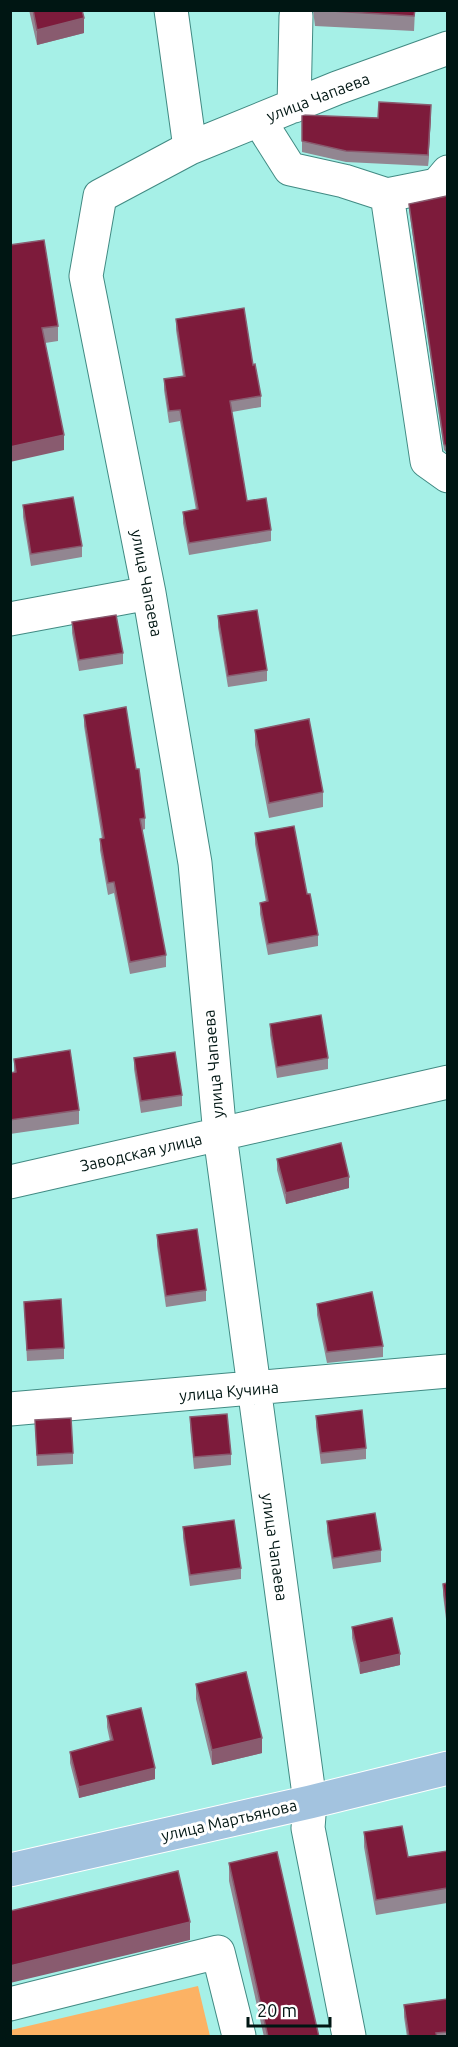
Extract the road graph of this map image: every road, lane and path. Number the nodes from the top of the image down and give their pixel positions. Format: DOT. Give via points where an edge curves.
graph roads {
  1 [pos="171,10"];
  2 [pos="296,16"];
  3 [pos="446,54"];
  4 [pos="294,106"];
  5 [pos="259,120"];
  6 [pos="190,148"];
  7 [pos="447,172"];
  8 [pos="387,195"];
  9 [pos="447,476"];
  10 [pos="149,593"];
  11 [pos="10,619"];
  12 [pos="447,1082"];
  13 [pos="220,1135"];
  14 [pos="10,1182"];
  15 [pos="447,1371"];
  16 [pos="253,1389"];
  17 [pos="10,1409"];
  18 [pos="447,1768"];
  19 [pos="310,1802"];
  20 [pos="10,1870"];
  21 [pos="10,2004"];
  22 [pos="239,2037"];
  23 [pos="349,2037"];
  1 -- 6 [label="street"];
  2 -- 4 [label="street"];
  3 -- 4 [label="street, улица Чапаева"];
  4 -- 5 [label="street, улица Чапаева"];
  5 -- 6 [label="street, улица Чапаева"];
  5 -- 8 [label="street" via="290,169"];
  6 -- 10 [label="street, улица Чапаева" via="100,196 86,276"];
  7 -- 8 [label="street" via="436,185"];
  8 -- 9 [label="street" via="427,461"];
  10 -- 11 [label="street"];
  10 -- 13 [label="street, улица Чапаева" via="195,863"];
  12 -- 13 [label="street, Заводская улица"];
  13 -- 14 [label="street, Заводская улица"];
  13 -- 16 [label="street, улица Чапаева"];
  15 -- 16 [label="street, улица Кучина"];
  16 -- 17 [label="street, улица Кучина"];
  16 -- 19 [label="street, улица Чапаева"];
  18 -- 19 [label="main road, улица Мартьянова"];
  19 -- 20 [label="main road, улица Мартьянова"];
  19 -- 23 [label="street, улица Чапаева" via="308,1828"];
  21 -- 22 [label="street" via="218,1952"];
}
